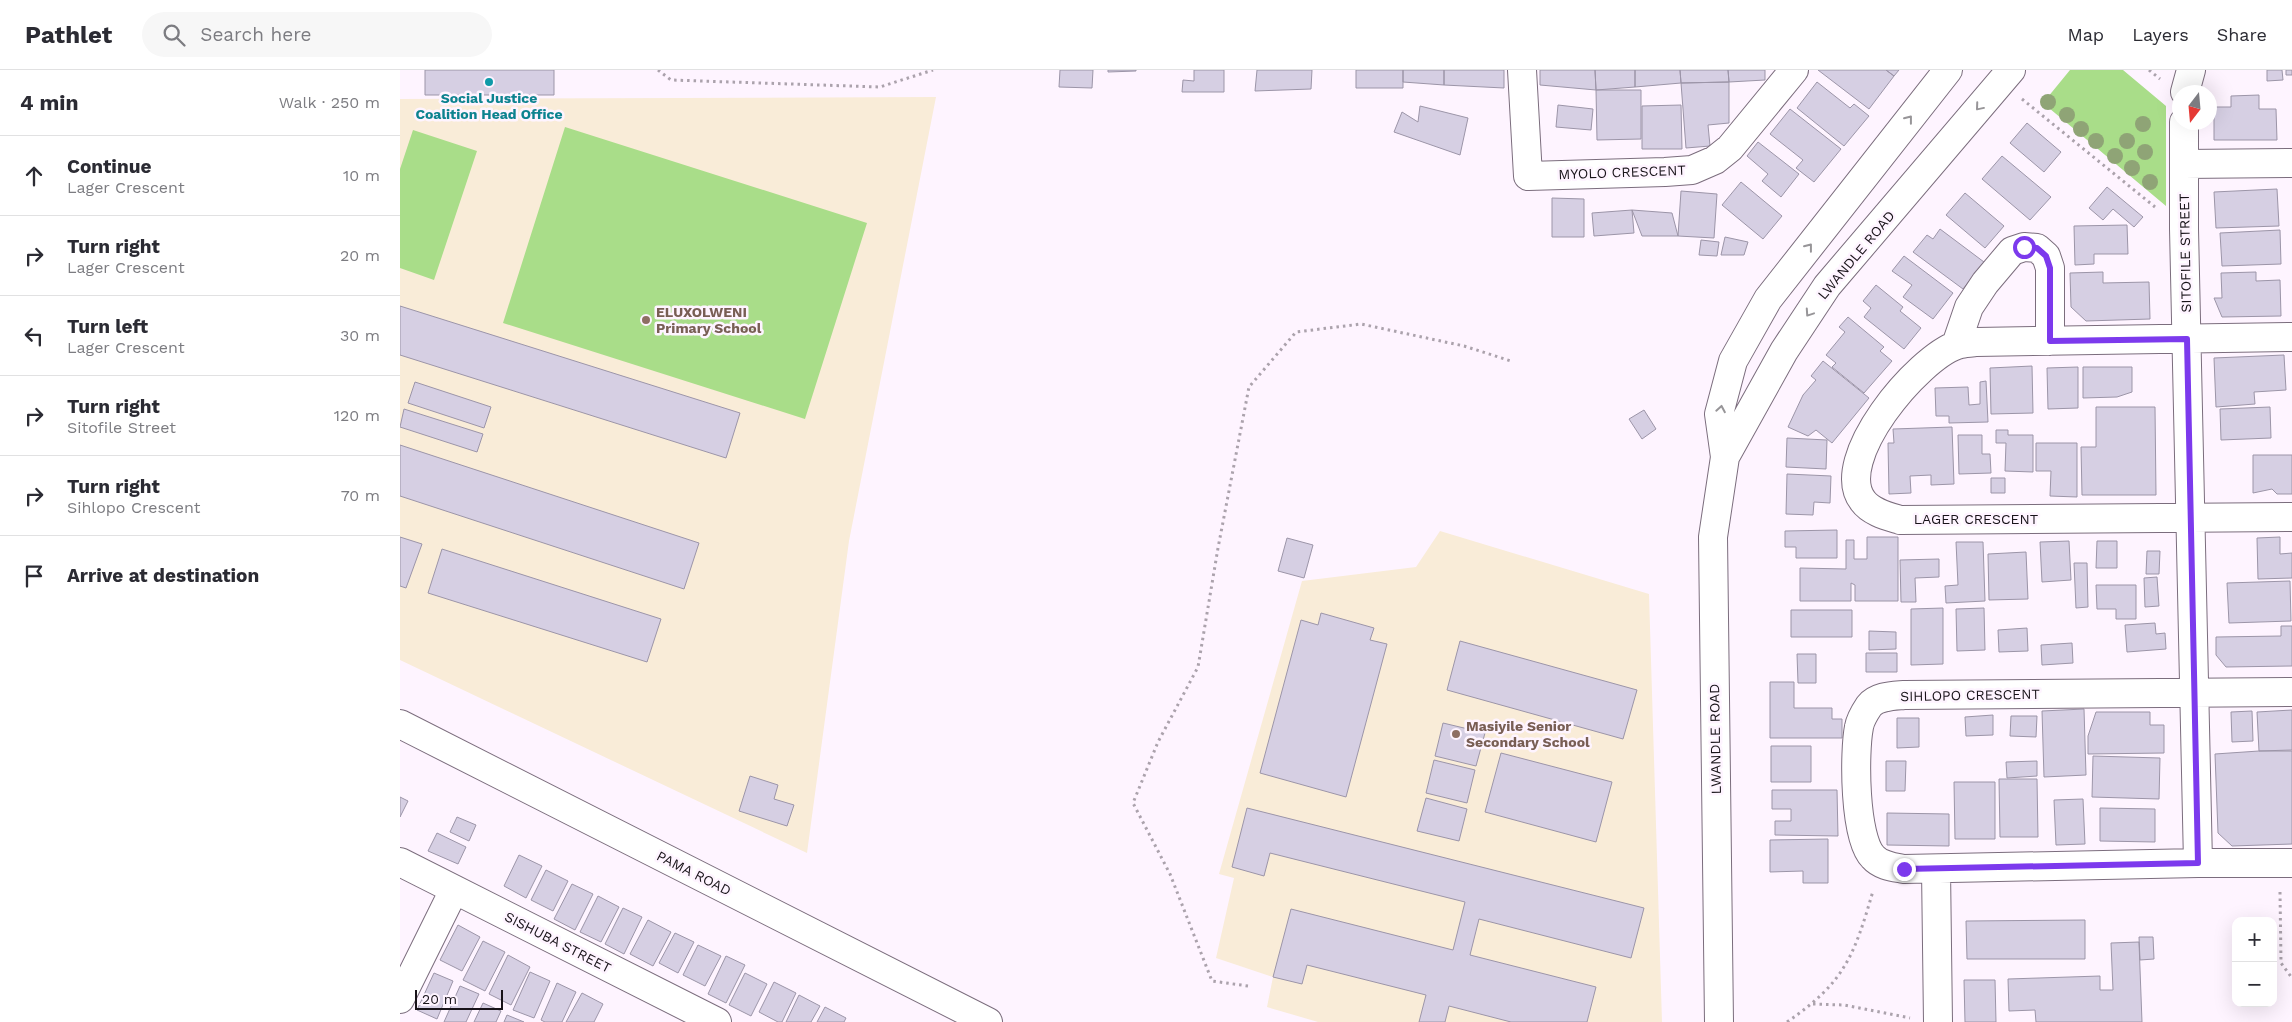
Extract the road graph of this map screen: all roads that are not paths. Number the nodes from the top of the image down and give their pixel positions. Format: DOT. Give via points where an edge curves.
graph roads {
  1 [pos="1522,70"];
  2 [pos="1794,70"];
  3 [pos="1948,70"];
  4 [pos="2191,70"];
  5 [pos="2013,82"];
  6 [pos="2187,85"];
  7 [pos="2184,130"];
  8 [pos="2292,163"];
  9 [pos="2184,164"];
  10 [pos="2292,337"];
  11 [pos="2187,339"];
  12 [pos="2050,341"];
  13 [pos="1956,345"];
  14 [pos="1724,457"];
  15 [pos="2292,517"];
  16 [pos="2190,518"];
  17 [pos="2292,692"];
  18 [pos="2194,694"];
  19 [pos="400,724"];
  20 [pos="400,862"];
  21 [pos="2198,863"];
  22 [pos="2286,864"];
  23 [pos="1936,869"];
  24 [pos="454,890"];
  25 [pos="400,999"];
  26 [pos="979,1020"];
  27 [pos="1938,1021"];
  28 [pos="717,1022"];
  29 [pos="1720,1022"];
  1 -- 2 [label="street, MYOLO CRESCENT" via="1528,176 1692,170 1715,160 1730,148"];
  14 -- 3 [label="street, LWANDLE ROAD, one-way" via="1719,414 1733,361 1768,299"];
  4 -- 6 [label="street"];
  5 -- 14 [label="street, LWANDLE ROAD, one-way" via="1828,286 1784,351"];
  7 -- 9 [label="street, SITOFILE STREET"];
  8 -- 9 [label="street"];
  9 -- 11 [label="street, SITOFILE STREET"];
  10 -- 11 [label="street, LAGER CRESCENT"];
  11 -- 12 [label="street, LAGER CRESCENT"];
  11 -- 16 [label="street, SITOFILE STREET"];
  12 -- 13 [label="street, LAGER CRESCENT"];
  12 -- 13 [label="street" via="2050,268 2046,256 2037,248 2024,247 2012,251 1985,283 1969,307"];
  13 -- 16 [label="street, LAGER CRESCENT" via="1916,373 1883,412 1864,443 1856,468 1856,488 1863,502 1876,512 1900,520"];
  14 -- 29 [label="street, LWANDLE ROAD" via="1713,537"];
  15 -- 16 [label="street, LAGER CRESCENT"];
  16 -- 18 [label="street, SITOFILE STREET"];
  17 -- 18 [label="street, SIHLOPO CRESCENT"];
  18 -- 21 [label="street, SITOFILE STREET"];
  18 -- 23 [label="street, SIHLOPO CRESCENT" via="1904,695 1884,697 1870,705 1859,724 1856,749 1860,826 1872,856 1882,864 1904,869"];
  19 -- 26 [label="street, PAMA ROAD"];
  20 -- 24 [label="street, SISHUBA STREET"];
  21 -- 22 [label="street"];
  21 -- 23 [label="street"];
  23 -- 27 [label="street"];
  24 -- 25 [label="street"];
  24 -- 28 [label="street, SISHUBA STREET"];
}
